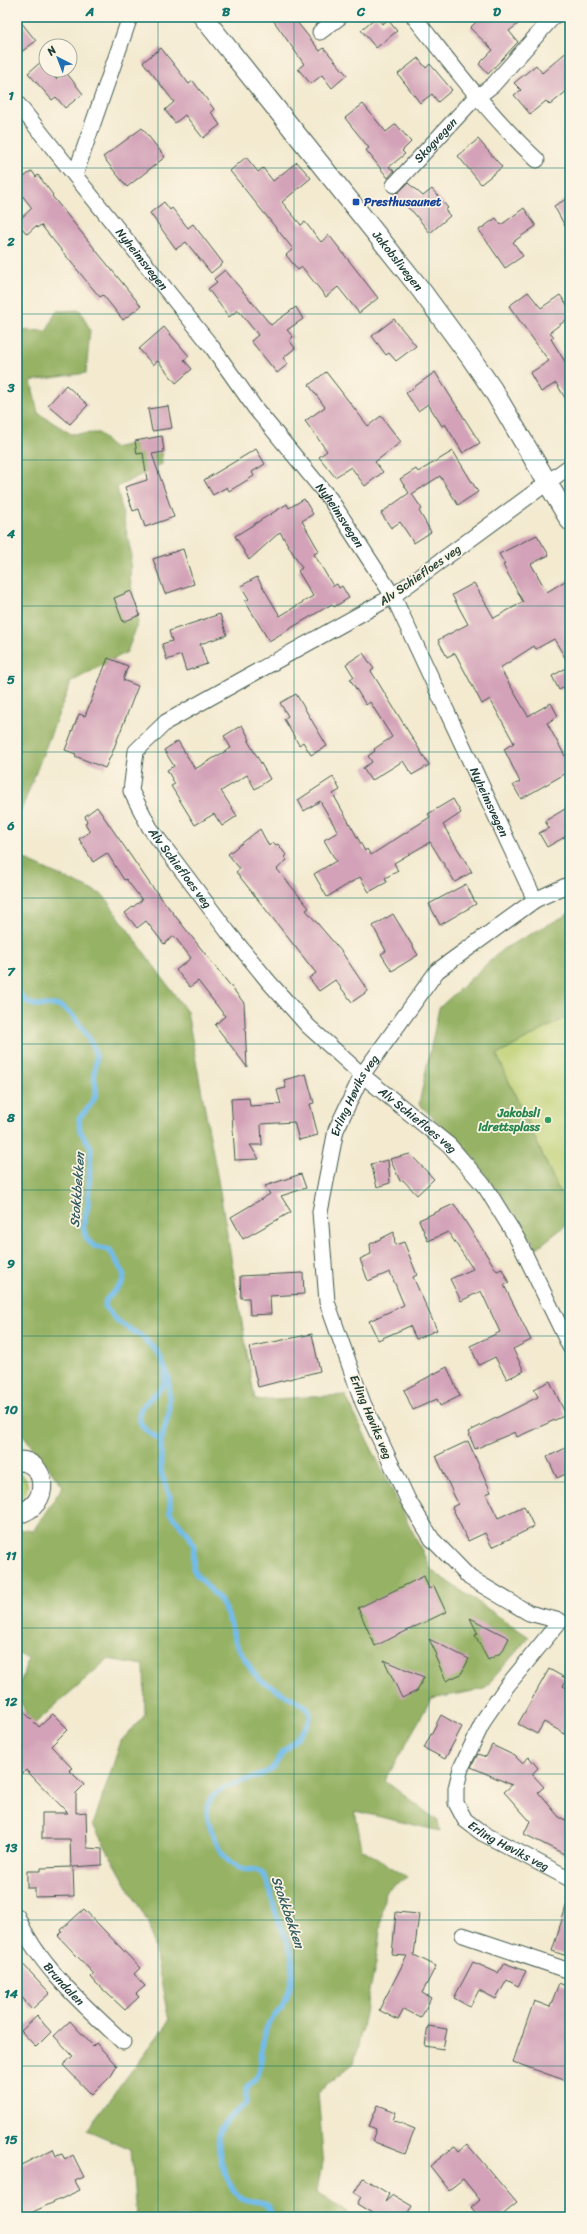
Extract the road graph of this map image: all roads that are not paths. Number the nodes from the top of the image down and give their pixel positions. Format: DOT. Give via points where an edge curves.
graph roads {
  1 [pos="130,17"];
  2 [pos="203,17"];
  3 [pos="340,17"];
  4 [pos="414,17"];
  5 [pos="554,17"];
  6 [pos="320,32"];
  7 [pos="477,96"];
  8 [pos="17,103"];
  9 [pos="537,160"];
  10 [pos="74,175"];
  11 [pos="394,185"];
  12 [pos="570,466"];
  13 [pos="546,483"];
  14 [pos="570,521"];
  15 [pos="393,596"];
  16 [pos="570,884"];
  17 [pos="535,900"];
  18 [pos="362,1074"];
  19 [pos="570,1347"];
  20 [pos="17,1461"];
  21 [pos="17,1514"];
  22 [pos="565,1620"];
  23 [pos="570,1879"];
  24 [pos="17,1916"];
  25 [pos="463,1935"];
  26 [pos="570,1971"];
  27 [pos="123,2042"];
  1 -- 10 [label="street"];
  2 -- 13 [label="street, Jakobslivegen" via="446,324 493,390"];
  3 -- 6 [label="street"];
  4 -- 7 [label="street"];
  5 -- 7 [label="street, Skogvegen" via="493,84"];
  7 -- 9 [label="street"];
  7 -- 11 [label="street, Skogvegen"];
  8 -- 10 [label="street, Nyheimsvegen"];
  10 -- 15 [label="street, Nyheimsvegen" via="330,499"];
  12 -- 13 [label="street, Alv Schiefloes veg"];
  13 -- 14 [label="street, Jakobslivegen"];
  13 -- 15 [label="street, Alv Schiefloes veg"];
  15 -- 17 [label="street, Nyheimsvegen"];
  15 -- 18 [label="street, Alv Schiefloes veg" via="166,722 136,751 131,791 150,828 263,975 308,1026"];
  16 -- 17 [label="street, Erling Høviks veg"];
  17 -- 18 [label="street, Erling Høviks veg" via="437,970"];
  18 -- 19 [label="street, Alv Schiefloes veg" via="449,1145 486,1188 518,1240"];
  18 -- 22 [label="street, Erling Høviks veg" via="336,1130 320,1212 327,1302 363,1403 408,1500 432,1538 470,1578 530,1613"];
  20 -- 21 [label="street" via="28,1463 34,1468 39,1474 42,1489 41,1496 32,1508"];
  22 -- 23 [label="street, Erling Høviks veg" via="506,1686 485,1718 461,1768 456,1788 456,1803 465,1820 482,1833"];
  24 -- 27 [label="street, Brundalen" via="49,1967"];
  25 -- 26 [label="street"];
}
